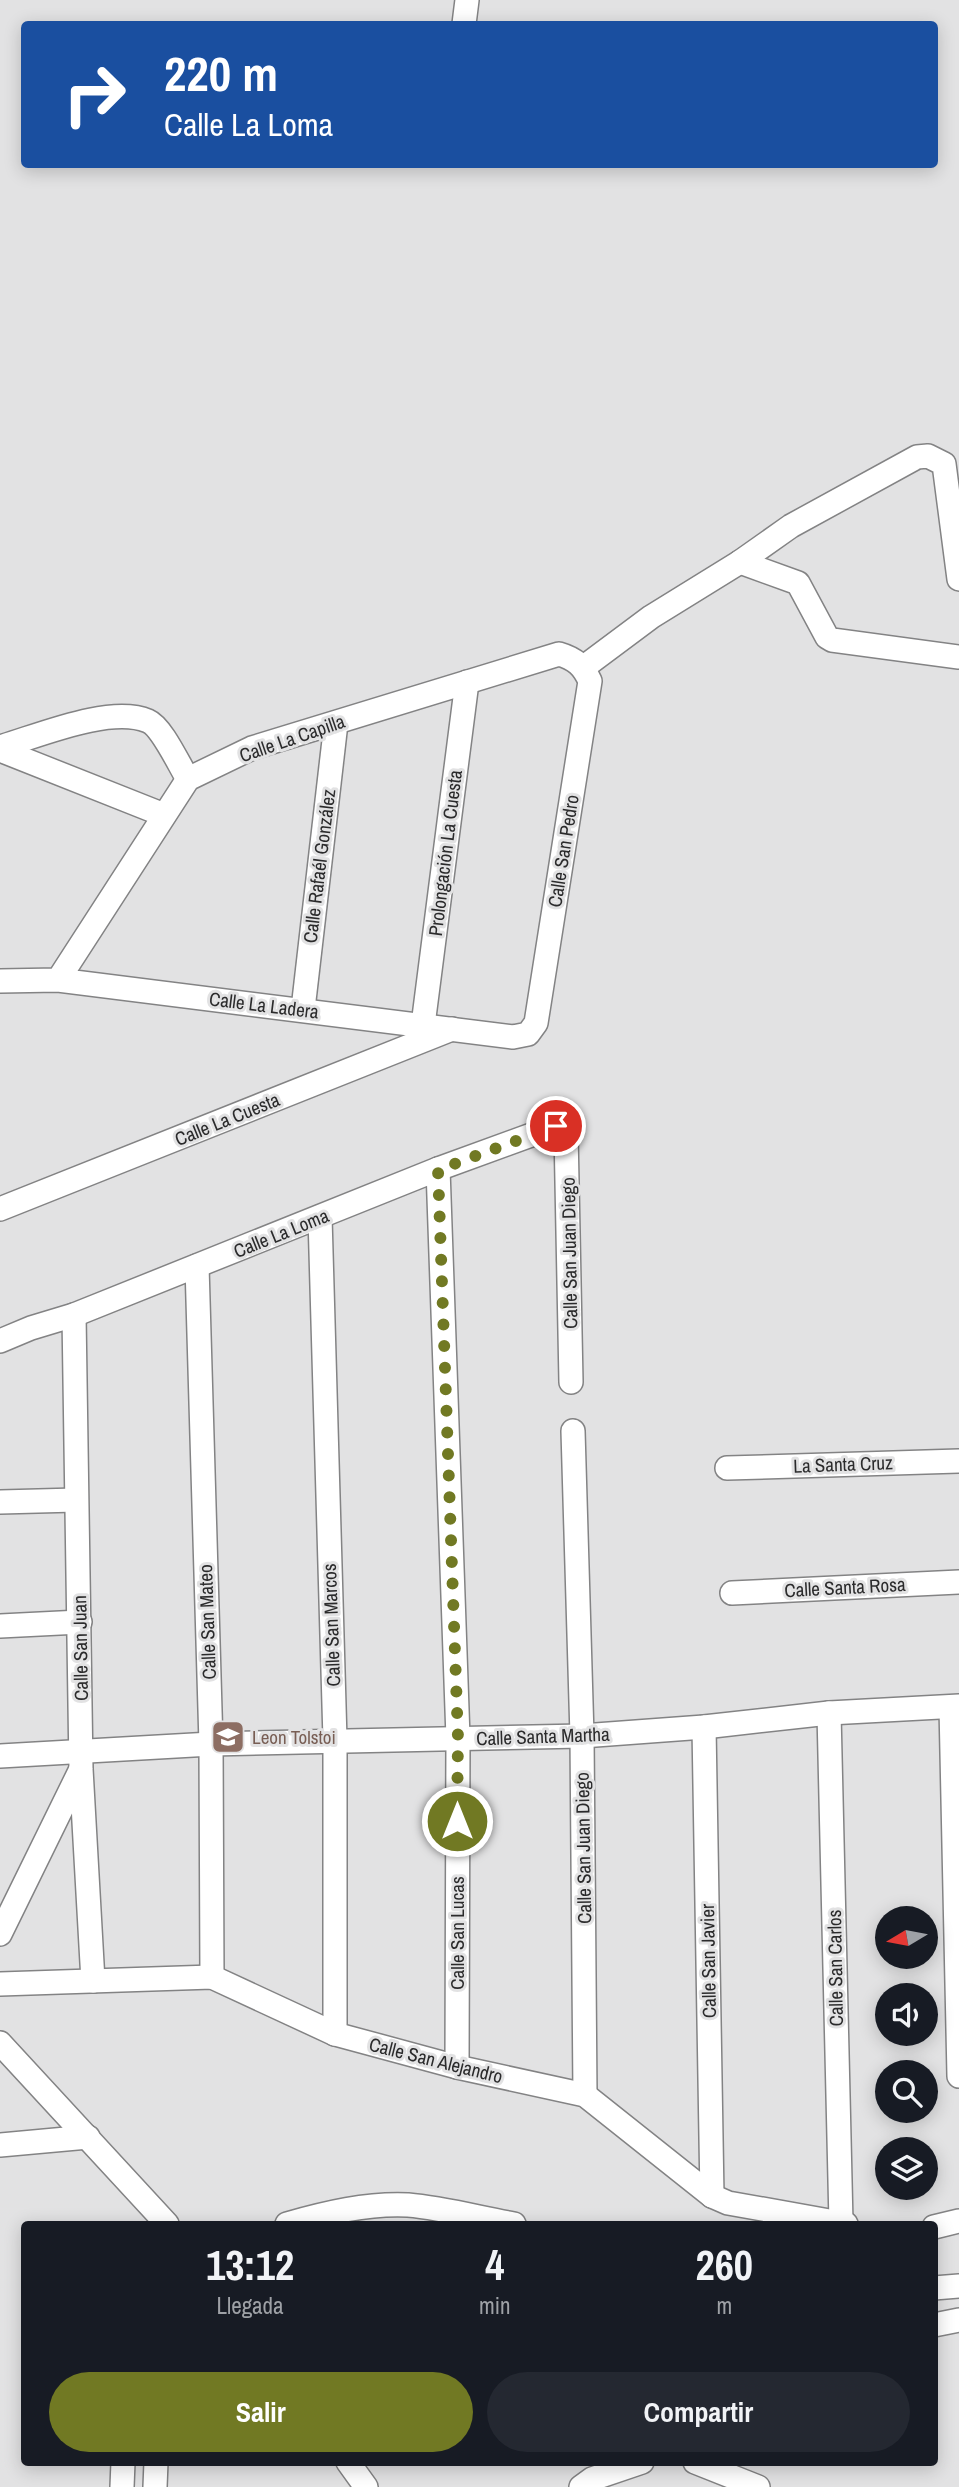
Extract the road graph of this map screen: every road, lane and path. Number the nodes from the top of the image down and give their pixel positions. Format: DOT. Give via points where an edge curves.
graph roads {
  1 [pos="467,0"];
  2 [pos="464,21"];
  3 [pos="952,469"];
  4 [pos="740,562"];
  5 [pos="959,579"];
  6 [pos="959,657"];
  7 [pos="584,667"];
  8 [pos="467,682"];
  9 [pos="336,723"];
  10 [pos="0,748"];
  11 [pos="187,779"];
  12 [pos="164,815"];
  13 [pos="58,980"];
  14 [pos="0,981"];
  15 [pos="303,1009"];
  16 [pos="423,1025"];
  17 [pos="454,1028"];
  18 [pos="528,1034"];
  19 [pos="562,1127"];
  20 [pos="438,1170"];
  21 [pos="0,1209"];
  22 [pos="320,1217"];
  23 [pos="197,1266"];
  24 [pos="74,1315"];
  25 [pos="0,1341"];
  26 [pos="571,1382"];
  27 [pos="573,1431"];
  28 [pos="959,1461"];
  29 [pos="727,1468"];
  30 [pos="76,1500"];
  31 [pos="0,1502"];
  32 [pos="959,1581"];
  33 [pos="732,1593"];
  34 [pos="80,1622"];
  35 [pos="0,1626"];
  36 [pos="955,1707"];
  37 [pos="829,1713"];
  38 [pos="704,1727"];
  39 [pos="582,1736"];
  40 [pos="458,1738"];
  41 [pos="335,1741"];
  42 [pos="211,1744"];
  43 [pos="0,1756"];
  44 [pos="81,1760"];
  45 [pos="0,1934"];
  46 [pos="212,1977"];
  47 [pos="93,1981"];
  48 [pos="0,1984"];
  49 [pos="335,2034"];
  50 [pos="0,2043"];
  51 [pos="457,2067"];
  52 [pos="959,2076"];
  53 [pos="585,2095"];
  54 [pos="88,2137"];
  55 [pos="0,2145"];
  56 [pos="712,2196"];
  57 [pos="164,2221"];
  58 [pos="298,2221"];
  59 [pos="497,2221"];
  60 [pos="830,2221"];
  61 [pos="841,2221"];
  62 [pos="959,2221"];
  63 [pos="938,2226"];
  64 [pos="959,2286"];
  65 [pos="938,2288"];
  66 [pos="959,2320"];
  67 [pos="938,2324"];
  68 [pos="123,2466"];
  69 [pos="156,2466"];
  70 [pos="352,2466"];
  71 [pos="630,2466"];
  72 [pos="705,2466"];
  73 [pos="122,2487"];
  74 [pos="155,2487"];
  75 [pos="366,2487"];
  76 [pos="581,2487"];
  77 [pos="758,2487"];
  1 -- 2 [label="street"];
  3 -- 4 [label="street" via="928,456 917,457 791,526"];
  3 -- 5 [label="street"];
  4 -- 6 [label="street" via="797,583 832,640"];
  4 -- 7 [label="street" via="651,617"];
  7 -- 8 [label="street, Calle La Capilla" via="559,654"];
  7 -- 18 [label="street, Calle San Pedro" via="590,681 536,1023"];
  8 -- 9 [label="street, Calle La Capilla"];
  8 -- 16 [label="street, Prolongación La Cuesta"];
  9 -- 11 [label="street, Calle La Capilla" via="251,748"];
  9 -- 15 [label="street, Calle Rafaél González"];
  10 -- 11 [label="street" via="97,718 125,717 149,722"];
  10 -- 12 [label="street"];
  11 -- 12 [label="street"];
  12 -- 13 [label="street"];
  13 -- 14 [label="street, Calle La Ladera"];
  13 -- 15 [label="street, Calle La Ladera"];
  15 -- 16 [label="street, Calle La Ladera"];
  16 -- 17 [label="street, Calle La Ladera"];
  17 -- 18 [label="street, Calle La Ladera" via="513,1037"];
  17 -- 21 [label="street, Calle La Cuesta"];
  19 -- 20 [label="street, Calle La Loma"];
  19 -- 26 [label="street, Calle San Juan Diego" via="566,1132"];
  20 -- 22 [label="street, Calle La Loma"];
  20 -- 40 [label="street, Calle San Lucas"];
  22 -- 23 [label="street, Calle La Loma"];
  22 -- 41 [label="street, Calle San Marcos"];
  23 -- 24 [label="street, Calle La Loma"];
  23 -- 42 [label="street, Calle San Mateo"];
  24 -- 25 [label="street, Calle La Loma"];
  24 -- 30 [label="street, Calle San Juan"];
  27 -- 39 [label="street, Calle San Juan Diego"];
  28 -- 29 [label="street, La Santa Cruz"];
  30 -- 31 [label="street"];
  30 -- 34 [label="street, Calle San Juan"];
  32 -- 33 [label="street, Calle Santa Rosa"];
  34 -- 35 [label="street"];
  34 -- 44 [label="street, Calle San Juan"];
  36 -- 37 [label="street, Calle Santa Martha"];
  36 -- 52 [label="street"];
  37 -- 38 [label="street, Calle Santa Martha"];
  37 -- 61 [label="street, Calle San Carlos"];
  38 -- 39 [label="street, Calle Santa Martha"];
  38 -- 56 [label="street, Calle San Javier"];
  39 -- 40 [label="street, Calle Santa Martha"];
  39 -- 53 [label="street, Calle San Juan Diego"];
  40 -- 41 [label="street, Calle Santa Martha"];
  40 -- 51 [label="street, Calle San Lucas"];
  41 -- 42 [label="street, Calle Santa Martha"];
  41 -- 49 [label="street, Calle San Marcos"];
  42 -- 44 [label="street, Calle Santa Martha"];
  42 -- 46 [label="street, Calle San Mateo"];
  43 -- 44 [label="street, Calle Santa Martha"];
  44 -- 45 [label="street"];
  44 -- 47 [label="street, Calle San Juan"];
  46 -- 47 [label="street, Calle San Alejandro"];
  46 -- 49 [label="street, Calle San Alejandro"];
  47 -- 48 [label="street, Calle San Alejandro"];
  49 -- 51 [label="street, Calle San Alejandro"];
  50 -- 54 [label="street"];
  51 -- 53 [label="street, Calle San Alejandro"];
  53 -- 56 [label="street, Calle San Alejandro"];
  54 -- 55 [label="street"];
  54 -- 57 [label="street"];
  56 -- 60 [label="street, Calle San Alejandro" via="728,2203"];
  58 -- 59 [label="street" via="365,2207 409,2205"];
  62 -- 63 [label="street"];
  64 -- 65 [label="street"];
  66 -- 67 [label="street"];
  68 -- 73 [label="street"];
  69 -- 74 [label="street"];
  70 -- 75 [label="street"];
  71 -- 76 [label="street"];
  72 -- 77 [label="street"];
}
